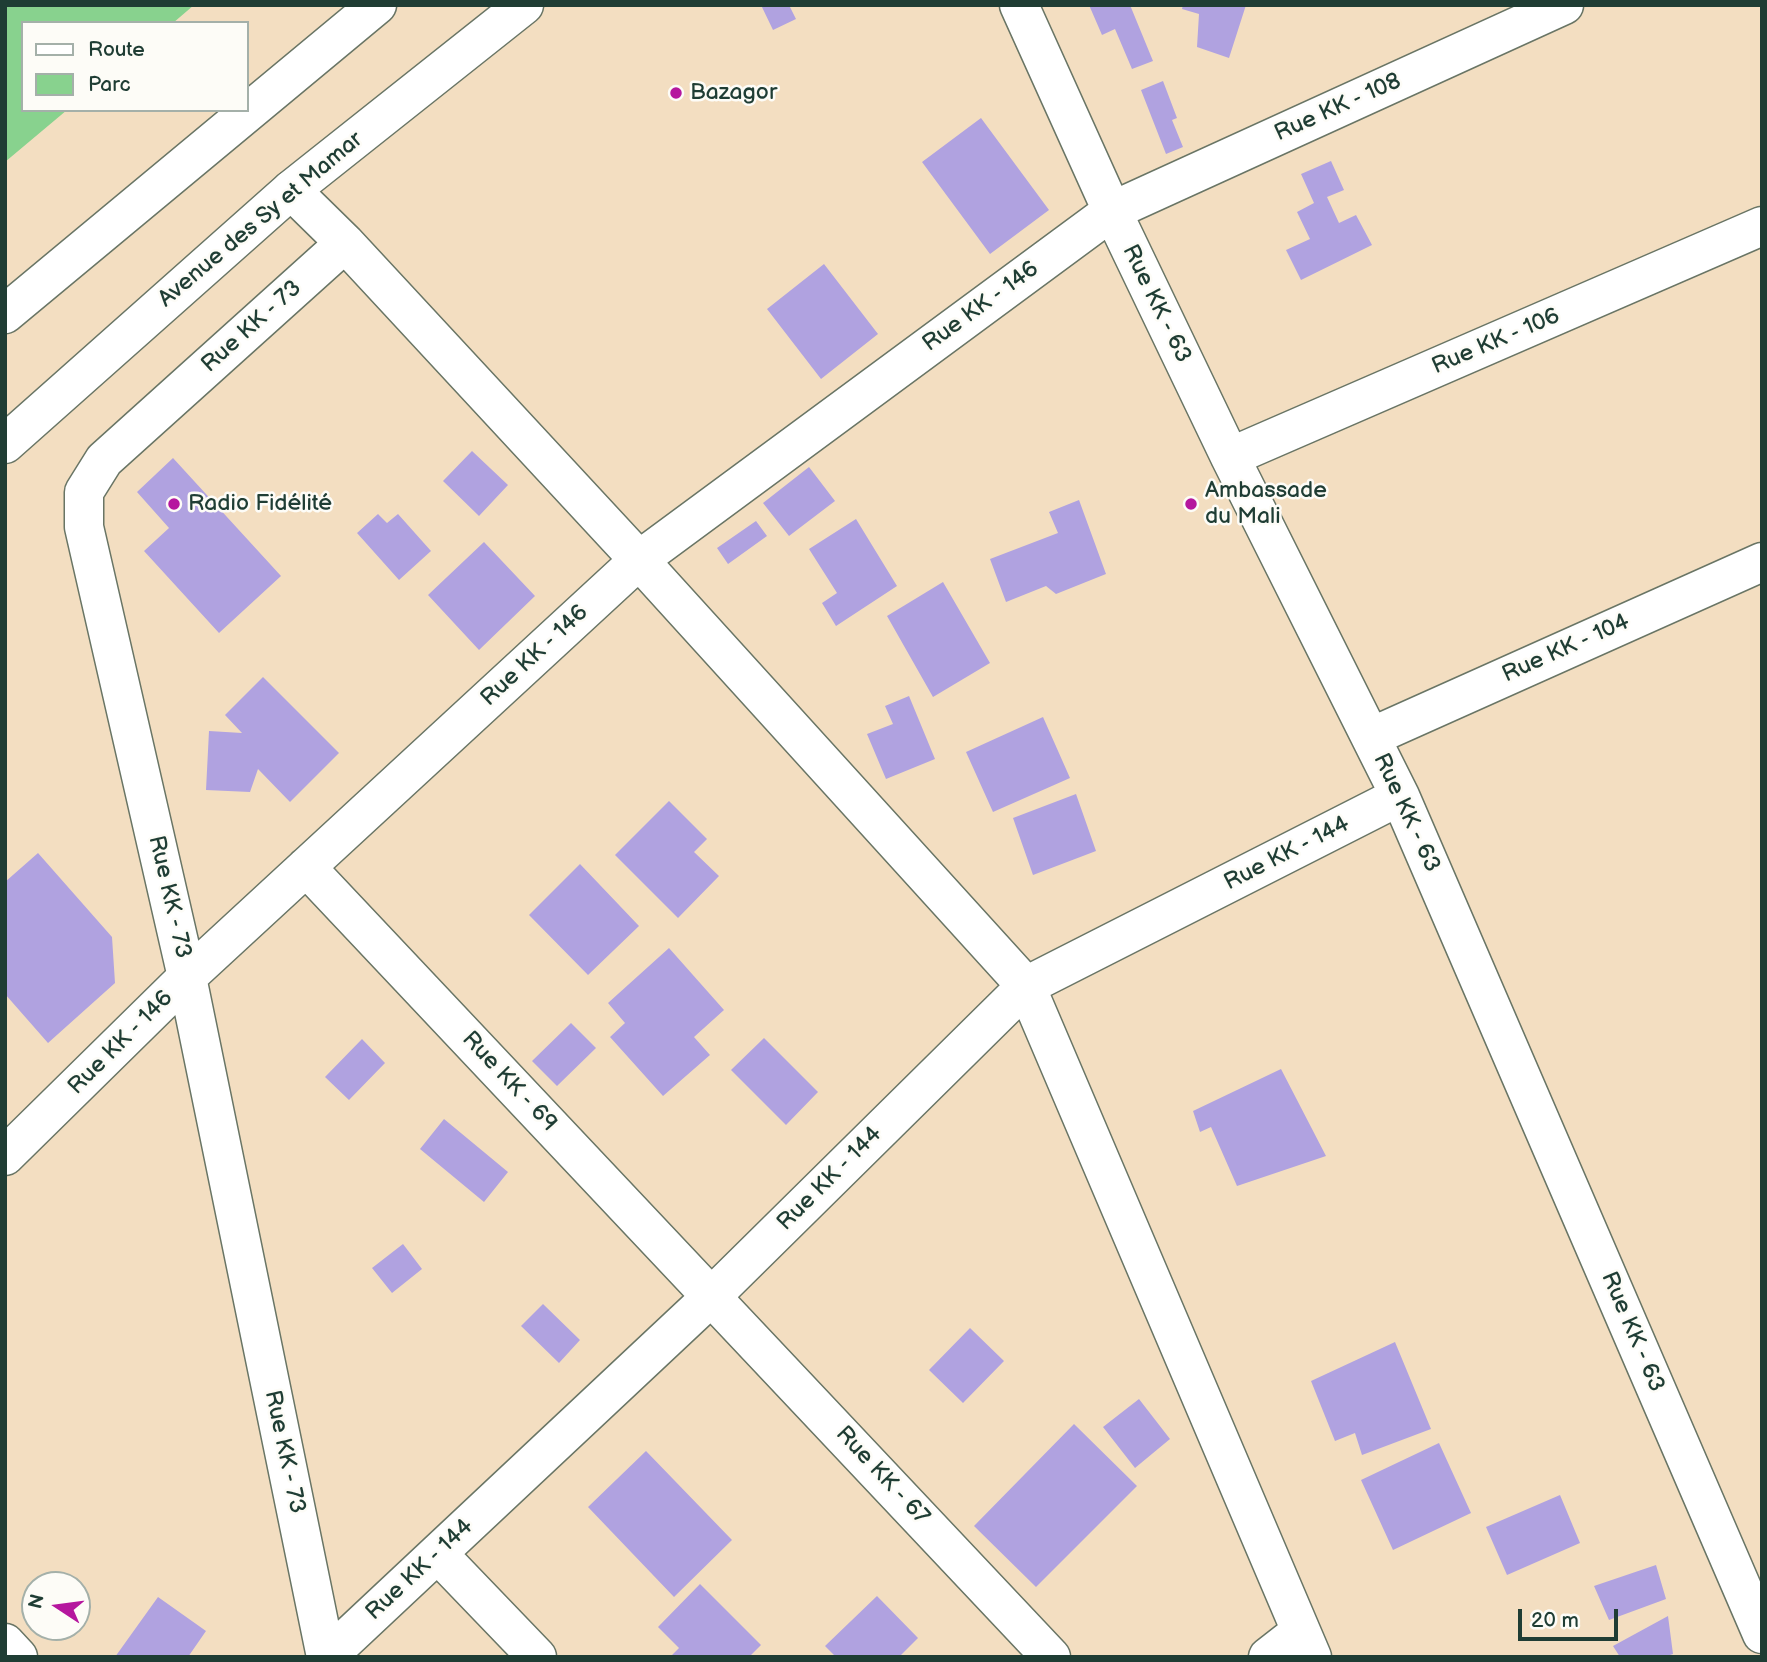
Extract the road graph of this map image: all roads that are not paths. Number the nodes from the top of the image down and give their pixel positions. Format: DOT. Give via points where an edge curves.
graph roads {
  1 [pos="376,5"];
  2 [pos="524,5"];
  3 [pos="1019,5"];
  4 [pos="1564,5"];
  5 [pos="248,112"];
  6 [pos="248,112"];
  7 [pos="291,190"];
  8 [pos="1112,211"];
  9 [pos="1762,226"];
  10 [pos="345,243"];
  11 [pos="5,314"];
  12 [pos="5,444"];
  13 [pos="1230,457"];
  14 [pos="639,560"];
  15 [pos="1762,562"];
  16 [pos="1371,737"];
  17 [pos="1400,796"];
  18 [pos="306,867"];
  19 [pos="187,977"];
  20 [pos="1026,986"];
  21 [pos="5,1156"];
  22 [pos="712,1296"];
  23 [pos="438,1554"];
  24 [pos="1762,1634"];
  25 [pos="5,1643"];
  26 [pos="1306,1644"];
  27 [pos="18,1657"];
  28 [pos="327,1657"];
  29 [pos="537,1657"];
  30 [pos="1051,1657"];
  31 [pos="1268,1657"];
  1 -- 6 [label="main road"];
  2 -- 7 [label="main road, Avenue des Sy et Mamar"];
  3 -- 8 [label="main road, Rue KK - 63"];
  4 -- 8 [label="main road, Rue KK - 108"];
  5 -- 11 [label="main road"];
  7 -- 10 [label="main road"];
  7 -- 12 [label="main road, Avenue des Sy et Mamar"];
  8 -- 13 [label="main road, Rue KK - 63"];
  8 -- 14 [label="main road, Rue KK - 146"];
  9 -- 13 [label="main road, Rue KK - 106"];
  10 -- 14 [label="main road"];
  10 -- 19 [label="main road, Rue KK - 73" via="104,460 84,492 84,527"];
  13 -- 16 [label="main road, Rue KK - 63"];
  14 -- 18 [label="main road, Rue KK - 146"];
  14 -- 20 [label="main road"];
  15 -- 16 [label="main road, Rue KK - 104"];
  16 -- 17 [label="main road, Rue KK - 63"];
  17 -- 20 [label="main road, Rue KK - 144"];
  17 -- 24 [label="main road, Rue KK - 63"];
  18 -- 19 [label="main road, Rue KK - 146"];
  18 -- 22 [label="main road, Rue KK - 69"];
  19 -- 21 [label="main road, Rue KK - 146"];
  19 -- 28 [label="main road, Rue KK - 73"];
  20 -- 22 [label="main road, Rue KK - 144"];
  20 -- 26 [label="main road"];
  22 -- 23 [label="main road, Rue KK - 144"];
  22 -- 30 [label="main road, Rue KK - 67"];
  23 -- 28 [label="main road, Rue KK - 144"];
  23 -- 29 [label="main road"];
  25 -- 27 [label="main road"];
  26 -- 31 [label="main road"];
}
